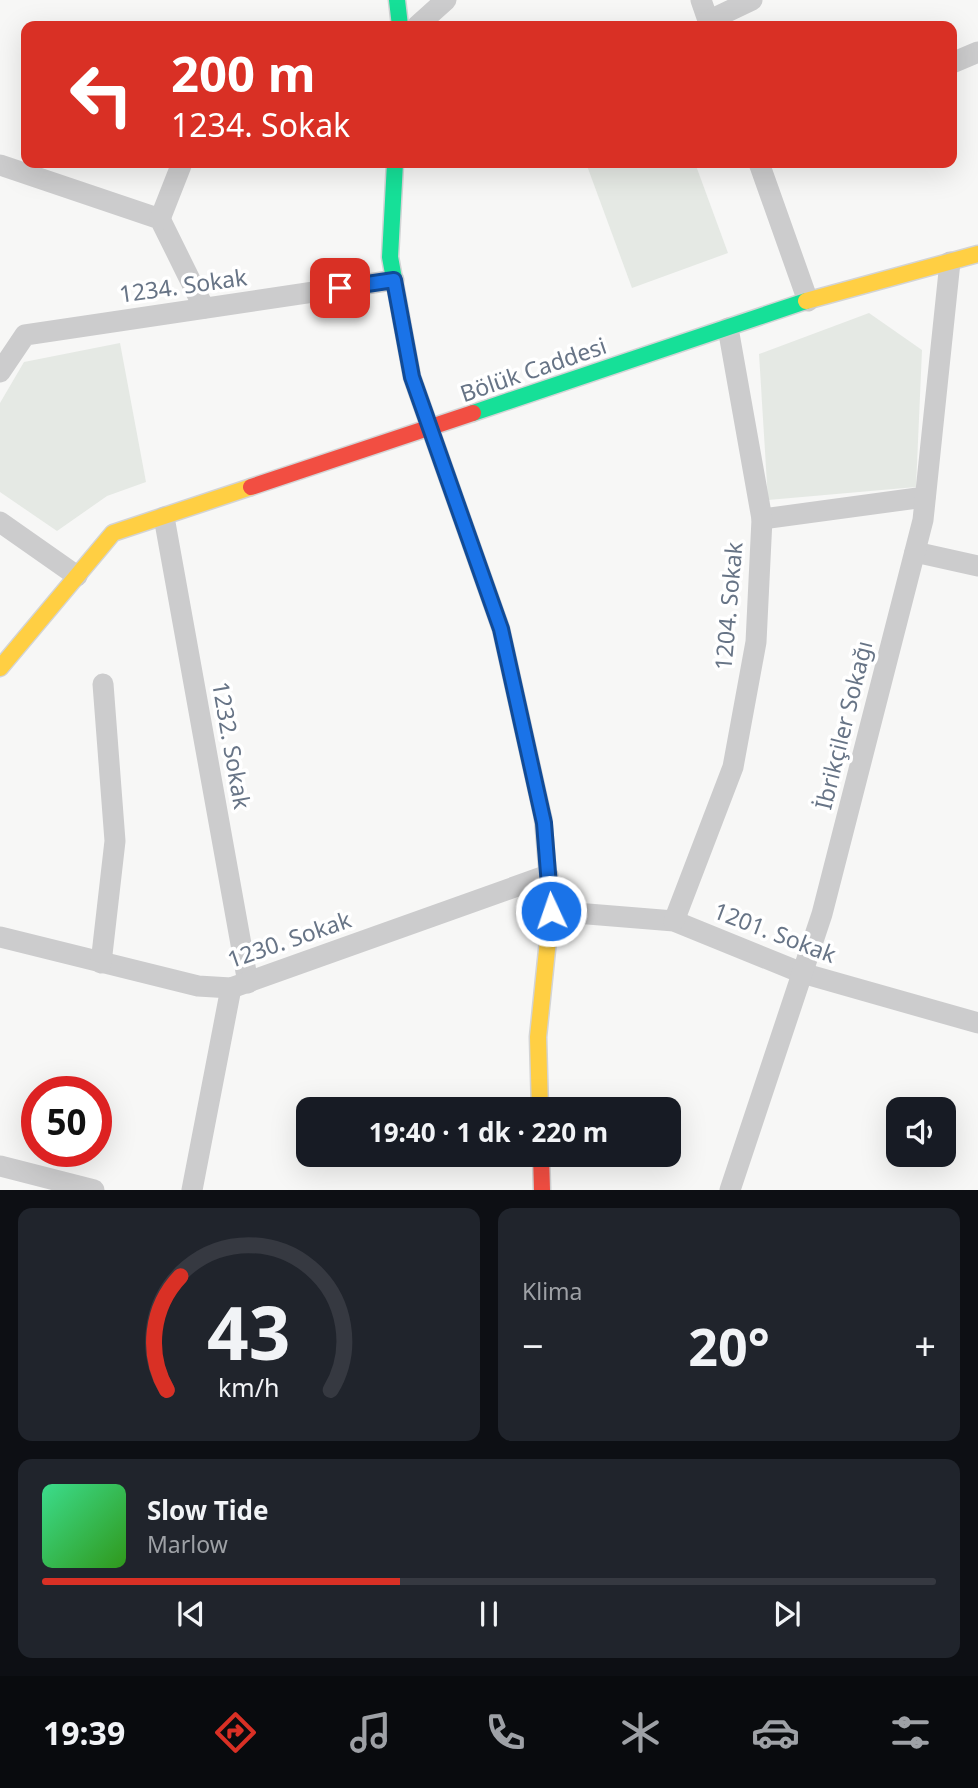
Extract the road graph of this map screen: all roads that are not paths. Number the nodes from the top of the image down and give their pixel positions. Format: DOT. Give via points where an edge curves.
graph roads {
  1 [pos="397,0"];
  2 [pos="446,0"];
  3 [pos="701,0"];
  4 [pos="752,0"];
  5 [pos="399,21"];
  6 [pos="423,21"];
  7 [pos="708,21"];
  8 [pos="714,21"];
  9 [pos="978,52"];
  10 [pos="957,62"];
  11 [pos="0,165"];
  12 [pos="180,168"];
  13 [pos="396,168"];
  14 [pos="761,168"];
  15 [pos="160,219"];
  16 [pos="978,254"];
  17 [pos="950,262"];
  18 [pos="394,280"];
  19 [pos="808,301"];
  20 [pos="204,308"];
  21 [pos="728,328"];
  22 [pos="0,372"];
  23 [pos="430,428"];
  24 [pos="926,496"];
  25 [pos="164,517"];
  26 [pos="762,519"];
  27 [pos="0,522"];
  28 [pos="915,552"];
  29 [pos="978,566"];
  30 [pos="77,576"];
  31 [pos="0,668"];
  32 [pos="103,684"];
  33 [pos="548,875"];
  34 [pos="551,911"];
  35 [pos="674,921"];
  36 [pos="0,937"];
  37 [pos="101,963"];
  38 [pos="802,973"];
  39 [pos="239,986"];
  40 [pos="978,1023"];
  41 [pos="540,1097"];
  42 [pos="541,1167"];
  43 [pos="10,1175"];
  44 [pos="94,1189"];
  45 [pos="192,1189"];
  46 [pos="542,1189"];
  47 [pos="730,1189"];
  1 -- 5 [label="street"];
  2 -- 6 [label="street"];
  3 -- 7 [label="street"];
  4 -- 8 [label="street"];
  9 -- 10 [label="street"];
  11 -- 15 [label="street"];
  12 -- 15 [label="street"];
  13 -- 18 [label="street" via="390,257"];
  14 -- 19 [label="street"];
  15 -- 20 [label="street"];
  16 -- 17 [label="street, Bölük Caddesi"];
  17 -- 19 [label="street, Bölük Caddesi"];
  17 -- 24 [label="street, İbrikçiler Sokağı"];
  18 -- 20 [label="street, 1234. Sokak"];
  18 -- 23 [label="street" via="412,377"];
  19 -- 21 [label="street, Bölük Caddesi"];
  20 -- 22 [label="street, 1234. Sokak" via="25,335"];
  21 -- 23 [label="street, Bölük Caddesi"];
  21 -- 26 [label="street, 1204. Sokak"];
  23 -- 25 [label="street, Bölük Caddesi"];
  23 -- 33 [label="street" via="501,629 544,823"];
  24 -- 26 [label="street"];
  24 -- 28 [label="street, İbrikçiler Sokağı"];
  25 -- 30 [label="street, Bölük Caddesi" via="113,533"];
  25 -- 39 [label="street, 1232. Sokak"];
  26 -- 35 [label="street, 1204. Sokak" via="756,642 733,767"];
  27 -- 30 [label="street"];
  28 -- 29 [label="street"];
  28 -- 38 [label="street, İbrikçiler Sokağı" via="822,914"];
  30 -- 31 [label="street, Bölük Caddesi"];
  32 -- 37 [label="street" via="115,841"];
  33 -- 34 [label="street"];
  33 -- 39 [label="street, 1230. Sokak"];
  34 -- 35 [label="street, 1201. Sokak"];
  34 -- 41 [label="street" via="538,1037"];
  35 -- 38 [label="street, 1201. Sokak"];
  36 -- 37 [label="street, 1230. Sokak"];
  37 -- 39 [label="street, 1230. Sokak" via="198,986"];
  38 -- 40 [label="street, 1201. Sokak"];
  38 -- 47 [label="street, İbrikçiler Sokağı"];
  39 -- 45 [label="street"];
  42 -- 46 [label="street"];
  43 -- 44 [label="street"];
}
